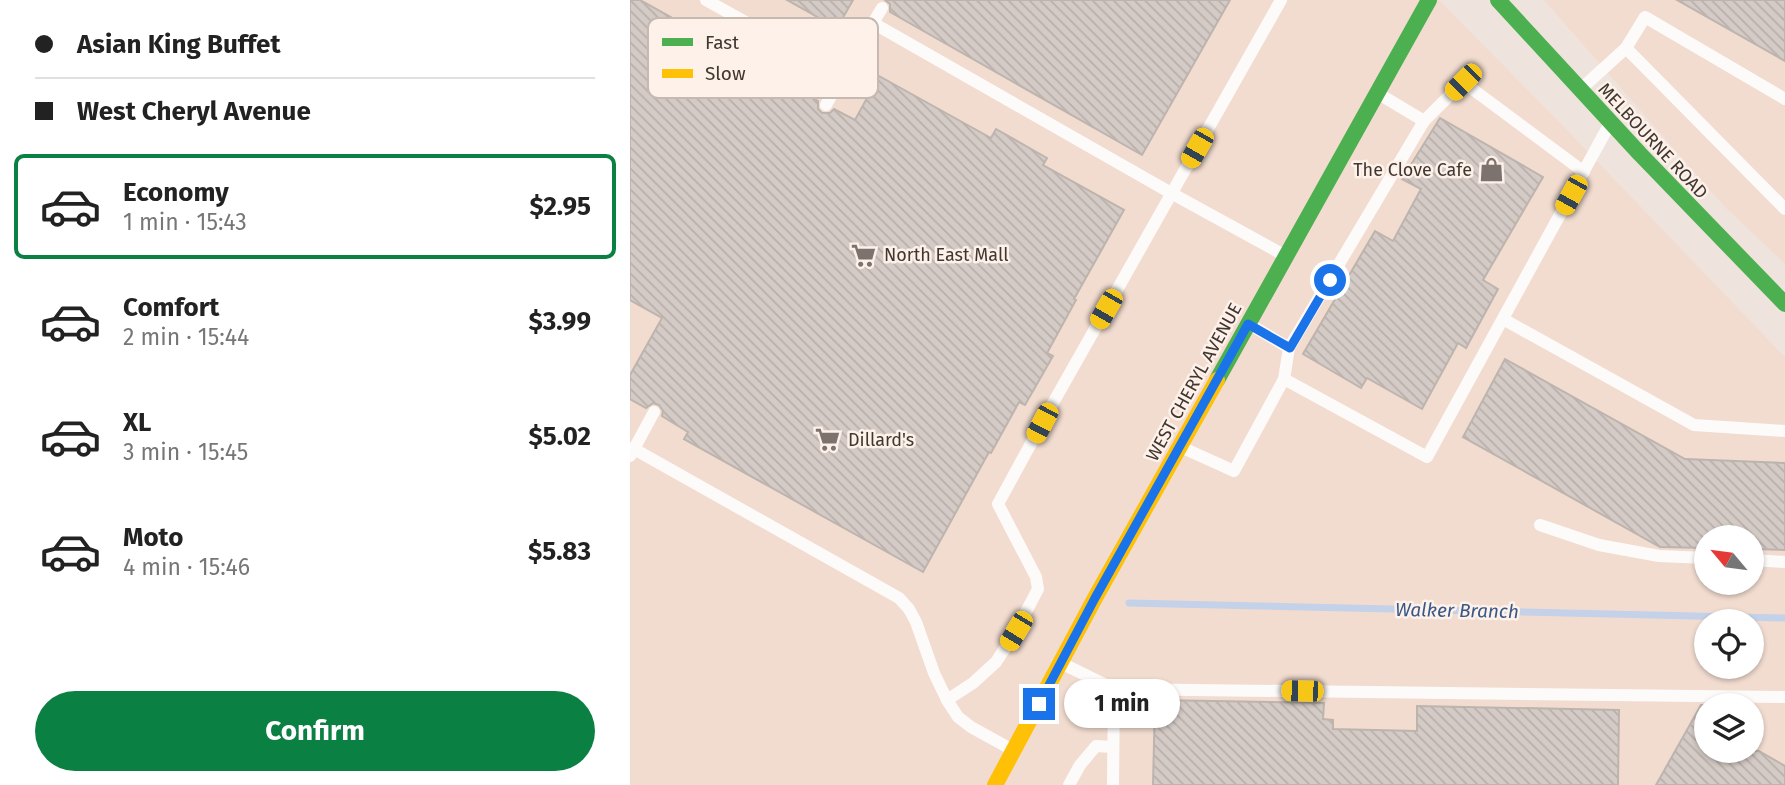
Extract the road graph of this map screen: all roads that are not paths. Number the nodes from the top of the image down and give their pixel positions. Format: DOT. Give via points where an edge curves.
graph roads {
  1 [pos="706,0"];
  2 [pos="1281,0"];
  3 [pos="1429,0"];
  4 [pos="1498,0"];
  5 [pos="882,8"];
  6 [pos="738,18"];
  7 [pos="876,18"];
  8 [pos="878,26"];
  9 [pos="1626,48"];
  10 [pos="1579,90"];
  11 [pos="1378,93"];
  12 [pos="830,98"];
  13 [pos="1785,99"];
  14 [pos="826,105"];
  15 [pos="1424,121"];
  16 [pos="1610,123"];
  17 [pos="1584,172"];
  18 [pos="1171,193"];
  19 [pos="1785,209"];
  20 [pos="1287,256"];
  21 [pos="1785,304"];
  22 [pos="1503,319"];
  23 [pos="1248,324"];
  24 [pos="1290,348"];
  25 [pos="1284,379"];
  26 [pos="654,412"];
  27 [pos="1785,431"];
  28 [pos="1180,447"];
  29 [pos="632,453"];
  30 [pos="1540,525"];
  31 [pos="1694,557"];
  32 [pos="1764,561"];
  33 [pos="1785,562"];
  34 [pos="1061,663"];
  35 [pos="1114,689"];
  36 [pos="1785,697"];
  37 [pos="947,700"];
  38 [pos="1113,747"];
  39 [pos="1014,751"];
  40 [pos="995,785"];
  41 [pos="1069,785"];
  42 [pos="1113,785"];
  1 -- 6 [label="lane"];
  2 -- 18 [label="lane"];
  3 -- 11 [label="street, WEST CHERYL AVENUE"];
  4 -- 10 [label="street, MELBOURNE ROAD"];
  5 -- 7 [label="lane"];
  8 -- 18 [label="lane"];
  9 -- 10 [label="lane"];
  9 -- 13 [label="lane" via="1645,17"];
  9 -- 19 [label="lane"];
  10 -- 16 [label="street, MELBOURNE ROAD"];
  11 -- 15 [label="lane"];
  11 -- 20 [label="street, WEST CHERYL AVENUE"];
  12 -- 14 [label="lane"];
  15 -- 17 [label="lane" via="1463,82"];
  15 -- 24 [label="lane"];
  16 -- 17 [label="lane"];
  16 -- 21 [label="street, MELBOURNE ROAD"];
  17 -- 22 [label="lane"];
  18 -- 20 [label="lane"];
  18 -- 37 [label="lane" via="998,504 1036,576 1038,589 996,662"];
  20 -- 23 [label="street, WEST CHERYL AVENUE"];
  22 -- 25 [label="lane" via="1427,457"];
  22 -- 27 [label="lane" via="1694,425"];
  23 -- 24 [label="lane"];
  23 -- 28 [label="street, WEST CHERYL AVENUE"];
  24 -- 25 [label="lane"];
  25 -- 28 [label="lane" via="1234,471"];
  26 -- 29 [label="lane"];
  28 -- 34 [label="street, WEST CHERYL AVENUE"];
  29 -- 37 [label="lane" via="899,598 916,622"];
  30 -- 31 [label="lane" via="1599,545"];
  32 -- 33 [label="lane"];
  34 -- 35 [label="lane"];
  34 -- 39 [label="street, WEST CHERYL AVENUE"];
  35 -- 36 [label="lane"];
  35 -- 38 [label="lane"];
  37 -- 39 [label="lane" via="958,717"];
  38 -- 41 [label="lane" via="1096,746"];
  38 -- 42 [label="lane"];
  39 -- 40 [label="street, WEST CHERYL AVENUE"];
}
